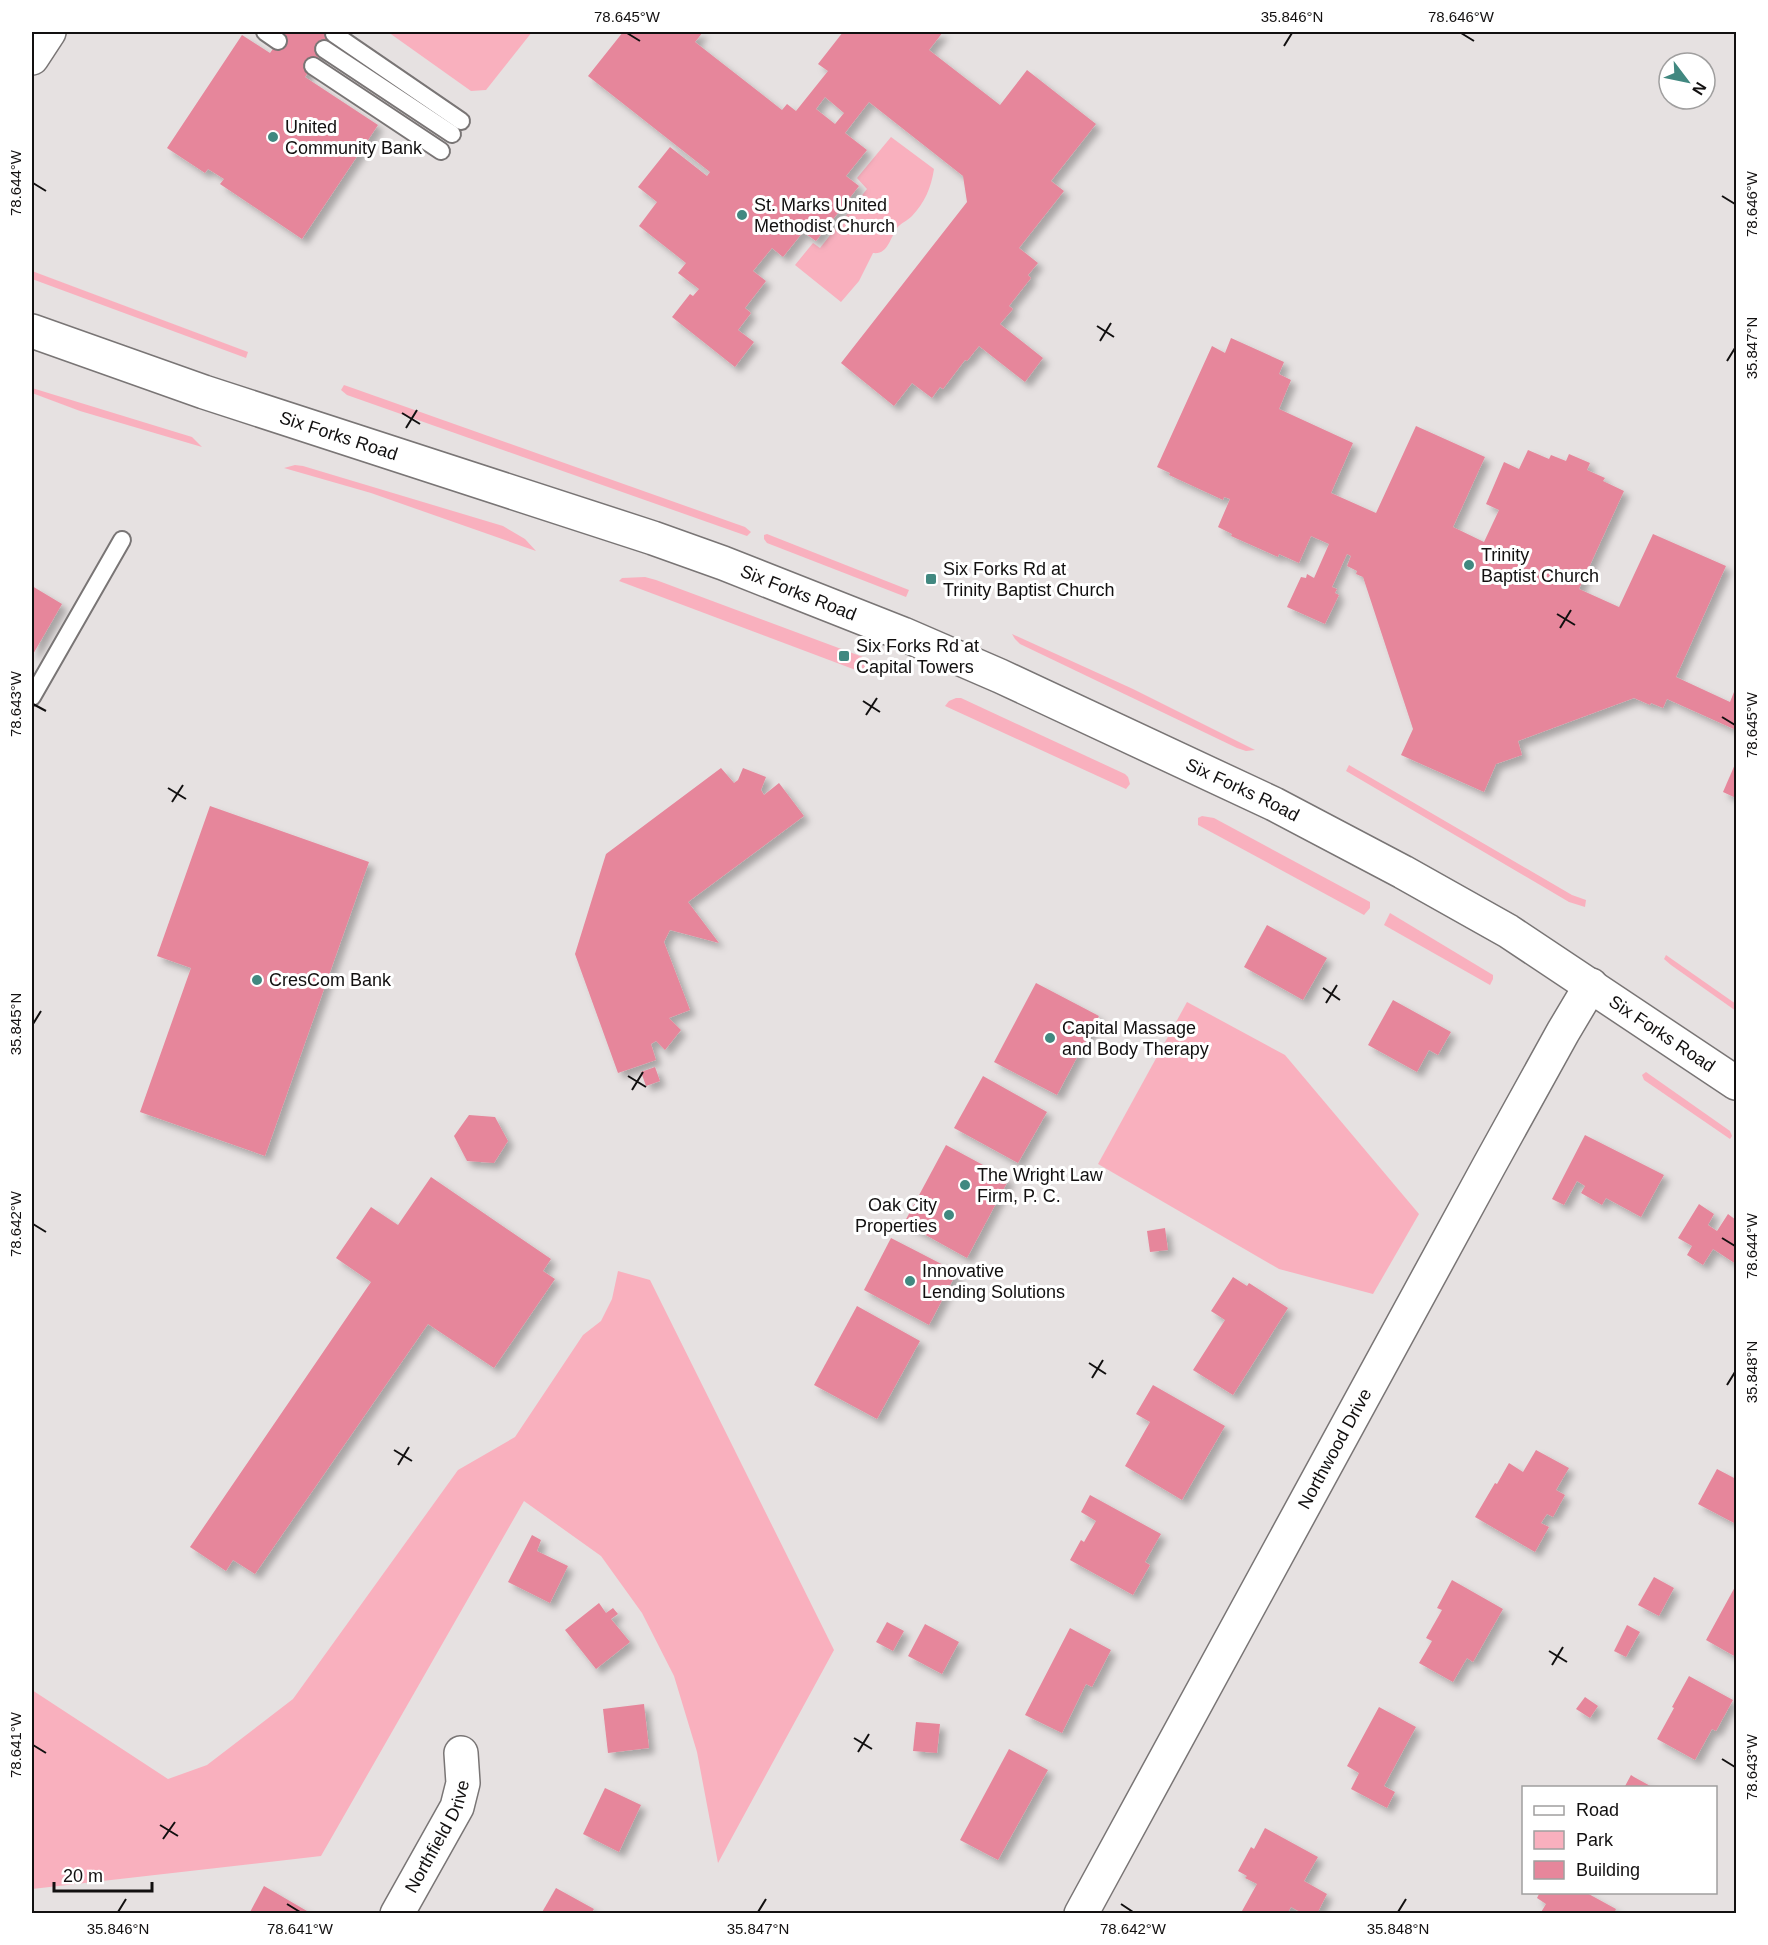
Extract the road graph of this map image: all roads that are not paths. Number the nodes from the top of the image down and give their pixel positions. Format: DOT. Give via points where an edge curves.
graph roads {
  1 [pos="50,32"];
  2 [pos="334,34"];
  3 [pos="324,49"];
  4 [pos="32,58"];
  5 [pos="313,66"];
  6 [pos="441,151"];
  7 [pos="32,331"];
  8 [pos="122,540"];
  9 [pos="32,697"];
  10 [pos="1591,985"];
  11 [pos="1737,1083"];
  12 [pos="461,1753"];
  13 [pos="397,1914"];
  14 [pos="1081,1914"];
  1 -- 4 [label="main road"];
  2 -- 3 [label="lane" via="457,127"];
  5 -- 6 [label="lane"];
  7 -- 10 [label="main road, Six Forks Road" via="204,392 653,538 903,634 1274,804 1508,932"];
  8 -- 9 [label="lane"];
  10 -- 11 [label="main road, Six Forks Road"];
  10 -- 14 [label="main road, Northwood Drive"];
  12 -- 13 [label="main road, Northfield Drive" via="463,1783 457,1807"];
}
